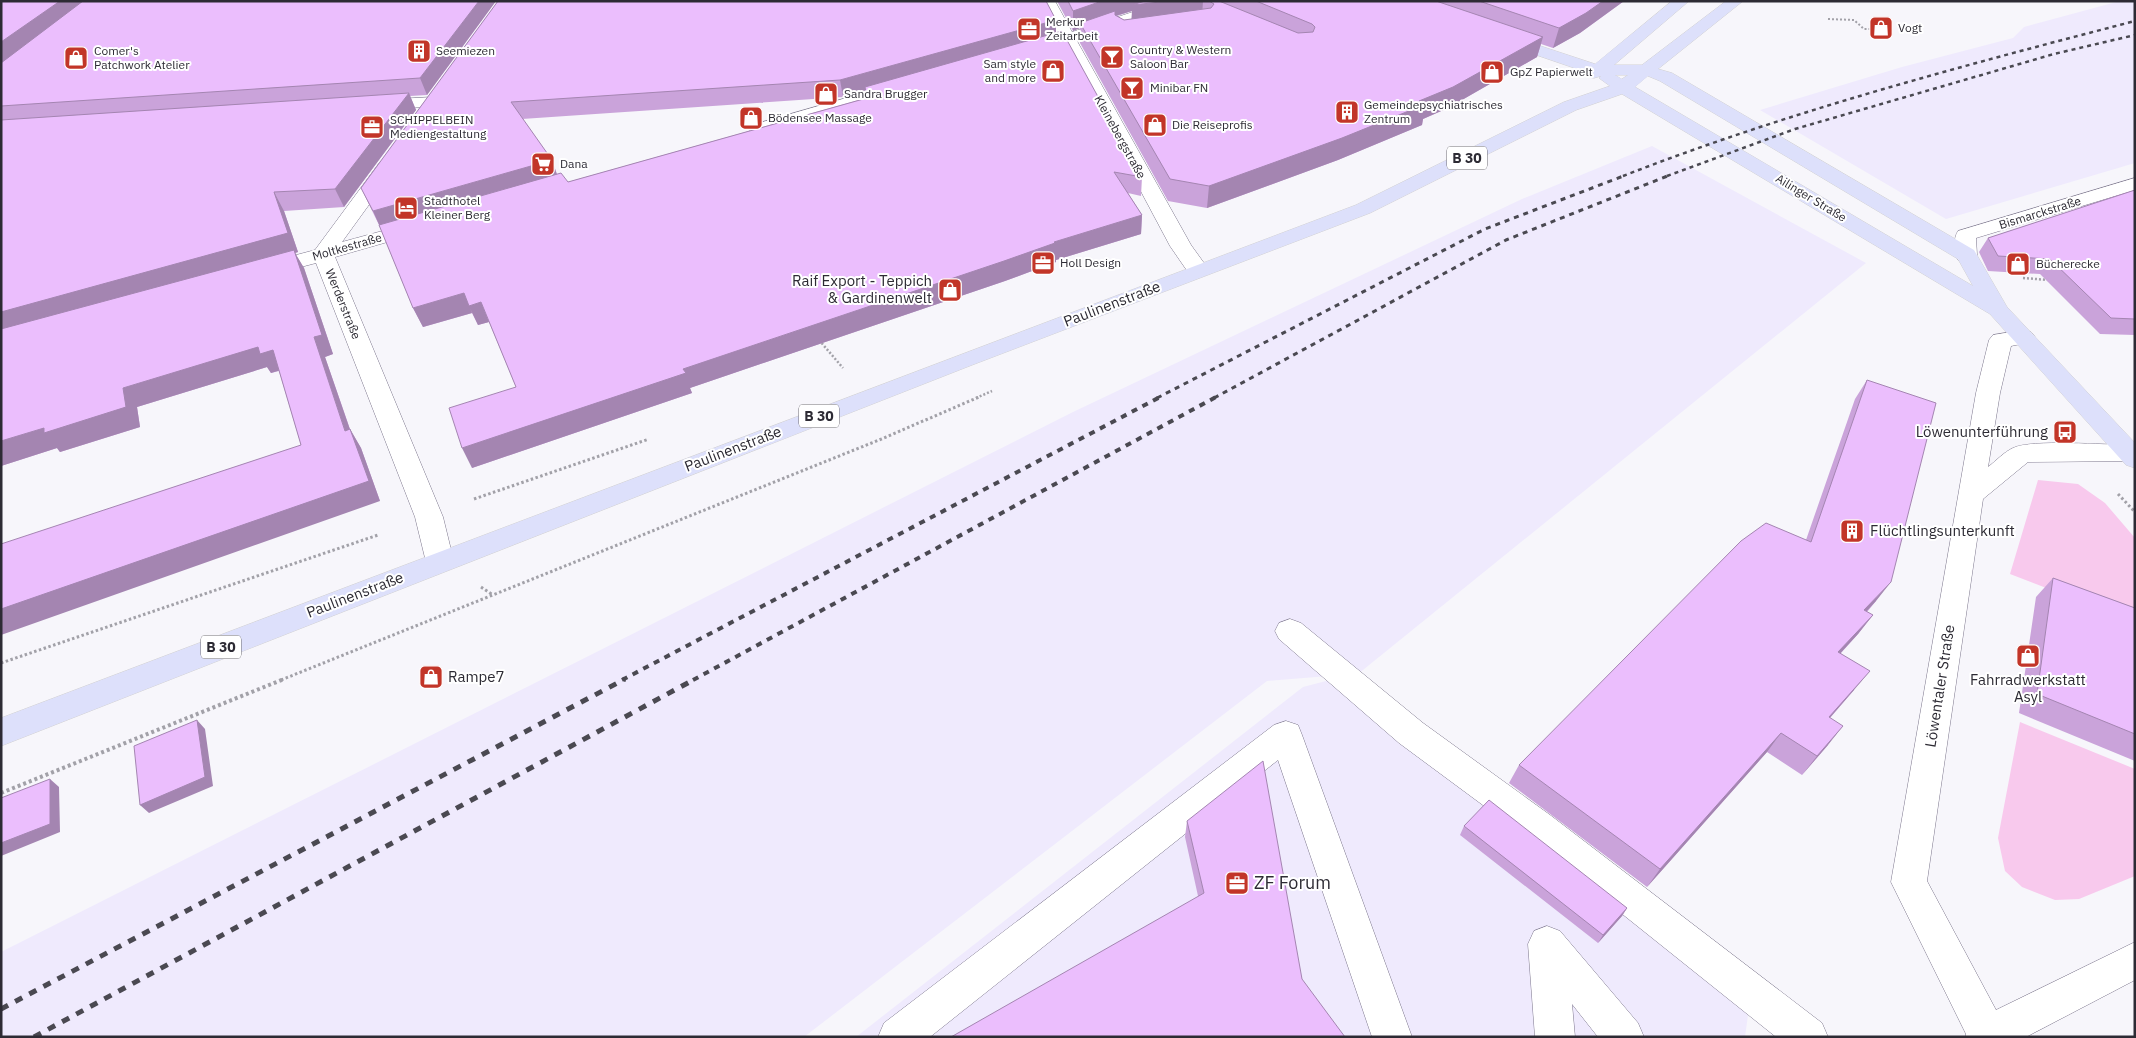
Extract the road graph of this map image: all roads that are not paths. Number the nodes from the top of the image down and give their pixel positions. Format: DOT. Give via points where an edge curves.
graph roads {
  1 [pos="1047,1"];
  2 [pos="1682,1"];
  3 [pos="1736,1"];
  4 [pos="1188,2"];
  5 [pos="1144,31"];
  6 [pos="1486,32"];
  7 [pos="1066,40"];
  8 [pos="1011,56"];
  9 [pos="1596,70"];
  10 [pos="1646,70"];
  11 [pos="920,82"];
  12 [pos="1622,88"];
  13 [pos="364,106"];
  14 [pos="1570,106"];
  15 [pos="416,126"];
  16 [pos="740,134"];
  17 [pos="399,150"];
  18 [pos="2135,184"];
  19 [pos="438,221"];
  20 [pos="323,254"];
  21 [pos="1966,255"];
  22 [pos="1198,270"];
  23 [pos="247,275"];
  24 [pos="1998,310"];
  25 [pos="2023,337"];
  26 [pos="2132,457"];
  27 [pos="1970,495"];
  28 [pos="440,562"];
  29 [pos="1290,631"];
  30 [pos="1,732"];
  31 [pos="2135,960"];
  32 [pos="1986,1036"];
  33 [pos="898,1037"];
  34 [pos="1392,1037"];
  35 [pos="1555,1037"];
  36 [pos="1624,1037"];
  37 [pos="1808,1037"];
  1 -- 7 [label="street, Kleinebergstraße"];
  2 -- 9 [label="main road, Paulinenstraße"];
  3 -- 10 [label="main road, Paulinenstraße / B 30"];
  4 -- 7 [label="street"];
  5 -- 7 [label="street"];
  6 -- 9 [label="main road"];
  7 -- 8 [label="street"];
  7 -- 22 [label="street, Kleinebergstraße" via="1180,246"];
  9 -- 10 [label="main road"];
  9 -- 12 [label="main road"];
  9 -- 14 [label="main road, Paulinenstraße / B 30"];
  10 -- 12 [label="main road, Paulinenstraße / B 30"];
  10 -- 21 [label="main road, Ailinger Straße" via="1666,77"];
  11 -- 16 [label="street"];
  12 -- 14 [label="main road, Paulinenstraße / B 30"];
  12 -- 24 [label="main road, Ailinger Straße"];
  13 -- 15 [label="street" via="439,94"];
  14 -- 22 [label="main road, Paulinenstraße / B 30" via="1363,209"];
  17 -- 20 [label="street, Werderstraße"];
  18 -- 21 [label="street, Bismarckstraße" via="1964,235"];
  19 -- 20 [label="street, Moltkestraße"];
  20 -- 23 [label="street, Moltkestraße"];
  20 -- 28 [label="street, Werderstraße" via="429,517"];
  21 -- 24 [label="main road, Ailinger Straße"];
  22 -- 28 [label="main road, Paulinenstraße / B 30"];
  24 -- 25 [label="main road, Ailinger Straße"];
  25 -- 26 [label="main road, Ailinger Straße"];
  25 -- 27 [label="street, Löwentaler Straße" via="2001,340"];
  26 -- 27 [label="street" via="2066,452 2022,454"];
  27 -- 32 [label="street, Löwentaler Straße" via="1909,882"];
  28 -- 30 [label="main road, Paulinenstraße / B 30"];
  29 -- 37 [label="street" via="1411,733 1538,826"];
  31 -- 32 [label="street"];
  33 -- 34 [label="street" via="1286,734"];
  35 -- 36 [label="street" via="1547,944"];
}
